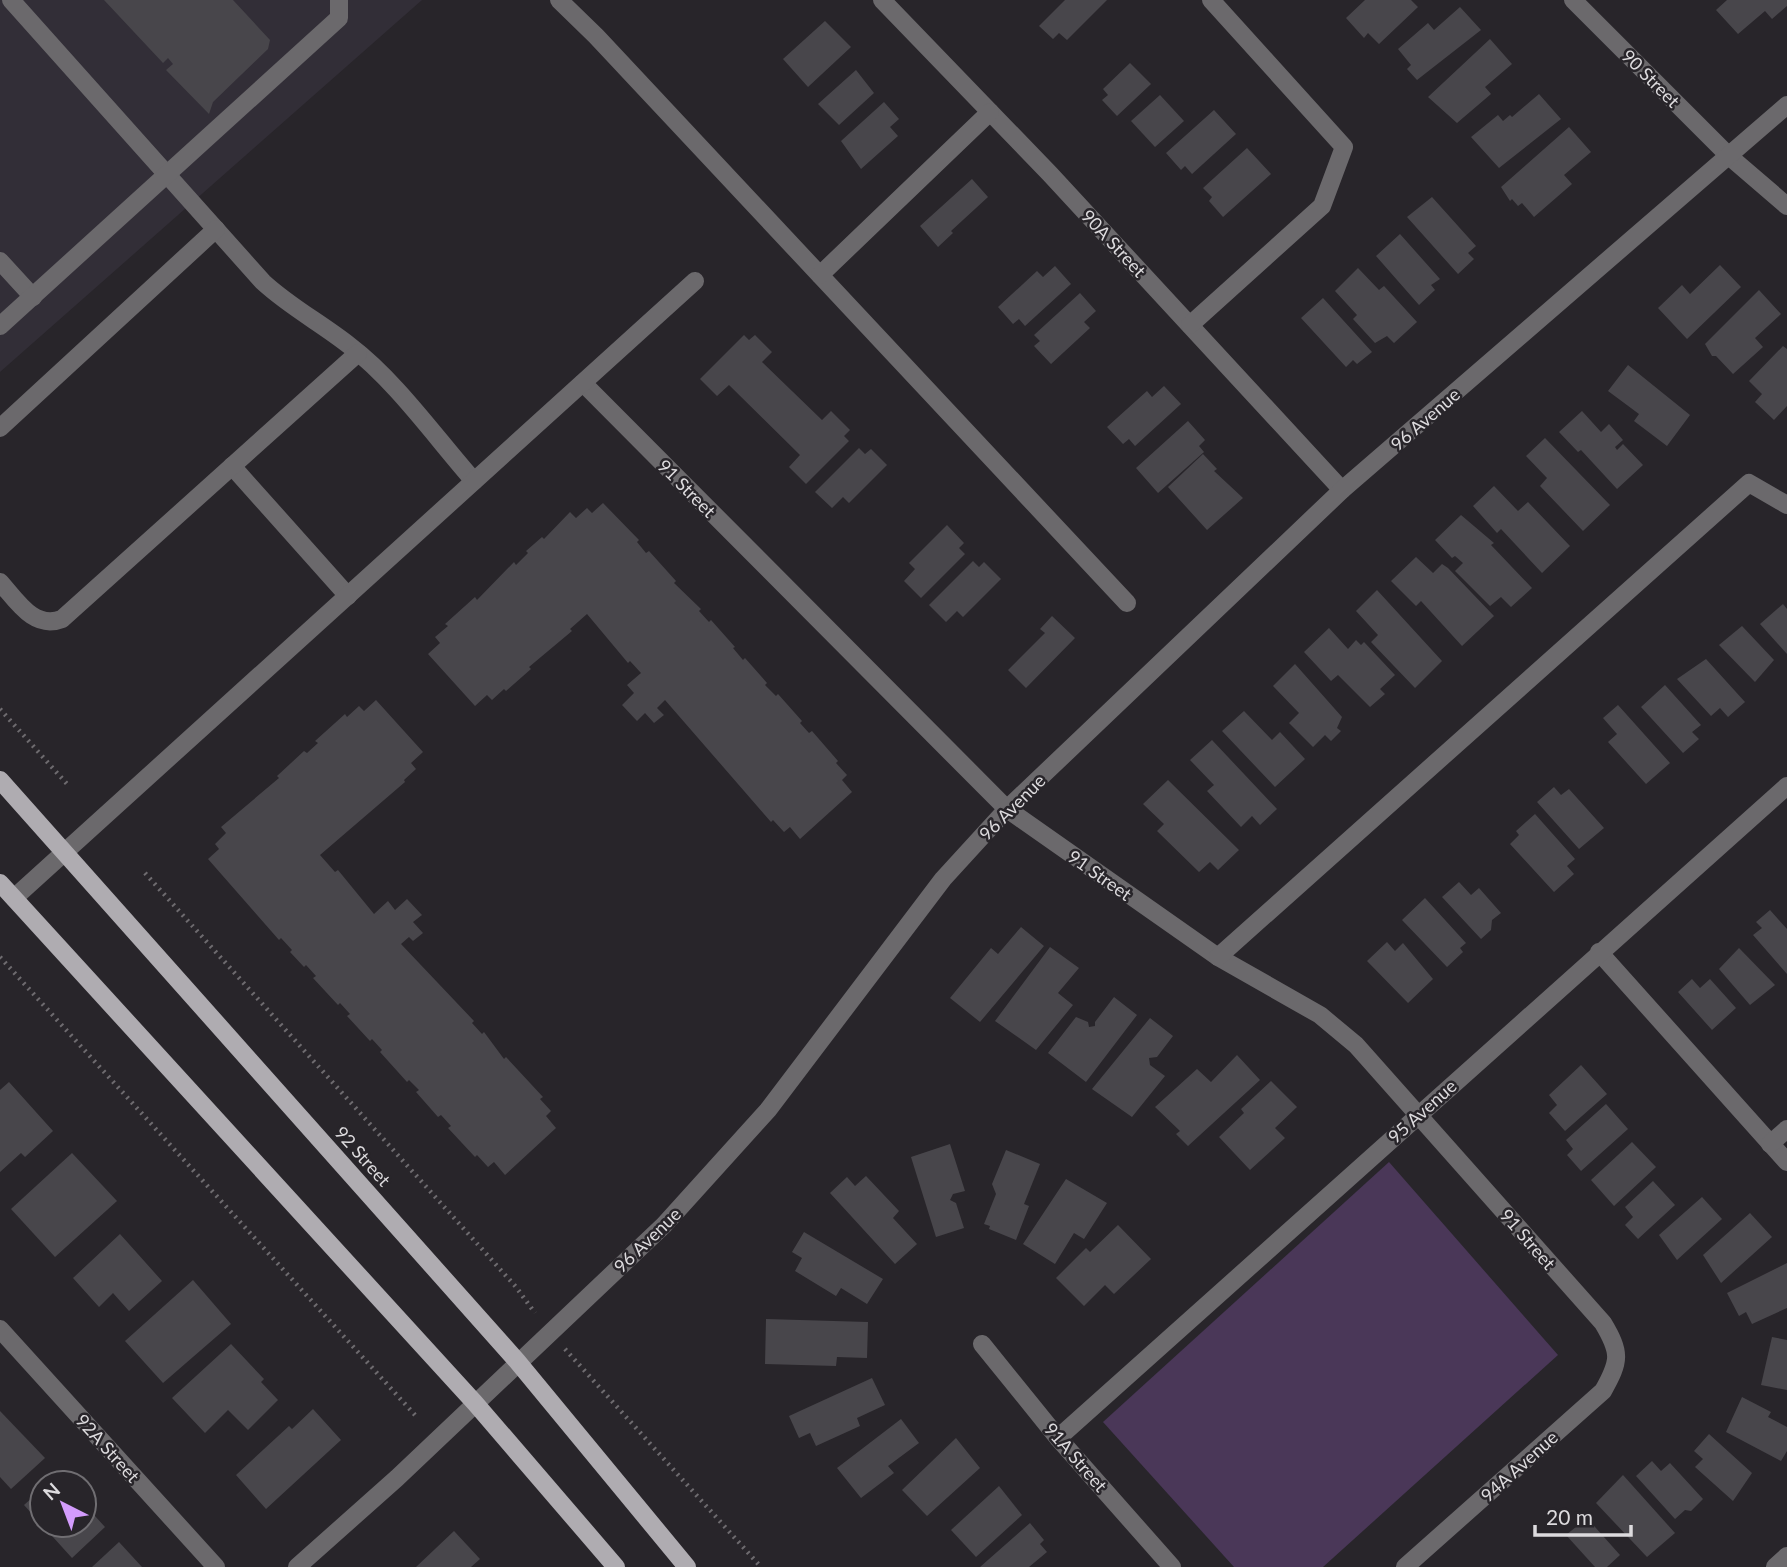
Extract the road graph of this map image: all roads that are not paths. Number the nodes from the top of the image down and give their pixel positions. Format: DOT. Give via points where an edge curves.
graph roads {
  1 [pos="10,0"];
  2 [pos="339,0"];
  3 [pos="559,0"];
  4 [pos="881,0"];
  5 [pos="1211,0"];
  6 [pos="1573,0"];
  7 [pos="1787,105"];
  8 [pos="990,112"];
  9 [pos="1730,157"];
  10 [pos="168,175"];
  11 [pos="1787,206"];
  12 [pos="216,229"];
  13 [pos="2,268"];
  14 [pos="820,275"];
  15 [pos="695,281"];
  16 [pos="33,297"];
  17 [pos="1190,325"];
  18 [pos="0,326"];
  19 [pos="358,354"];
  20 [pos="583,383"];
  21 [pos="0,428"];
  22 [pos="232,466"];
  23 [pos="474,481"];
  24 [pos="1342,490"];
  25 [pos="1787,505"];
  26 [pos="0,582"];
  27 [pos="348,596"];
  28 [pos="1127,603"];
  29 [pos="0,780"];
  30 [pos="1787,786"];
  31 [pos="1007,809"];
  32 [pos="65,852"];
  33 [pos="0,883"];
  34 [pos="14,898"];
  35 [pos="1599,952"];
  36 [pos="1218,957"];
  37 [pos="1418,1115"];
  38 [pos="1787,1129"];
  39 [pos="1770,1144"];
  40 [pos="1787,1162"];
  41 [pos="0,1329"];
  42 [pos="982,1344"];
  43 [pos="1616,1355"];
  44 [pos="517,1361"];
  45 [pos="475,1402"];
  46 [pos="1058,1438"];
  47 [pos="1787,1556"];
  48 [pos="216,1567"];
  49 [pos="297,1567"];
  50 [pos="616,1567"];
  51 [pos="687,1567"];
  52 [pos="1172,1567"];
  53 [pos="1405,1567"];
  54 [pos="1775,1567"];
  1 -- 10 [label="street"];
  2 -- 10 [label="street" via="339,18"];
  3 -- 14 [label="street"];
  4 -- 8 [label="street, 90A Street"];
  5 -- 17 [label="street" via="1343,147 1322,206"];
  6 -- 9 [label="street, 90 Street"];
  7 -- 9 [label="street, 96 Avenue"];
  8 -- 14 [label="street"];
  8 -- 17 [label="street, 90A Street"];
  9 -- 11 [label="street, 90 Street"];
  9 -- 24 [label="street, 96 Avenue"];
  10 -- 12 [label="street"];
  10 -- 16 [label="street"];
  12 -- 19 [label="street" via="284,302"];
  12 -- 21 [label="street"];
  13 -- 16 [label="street"];
  14 -- 28 [label="street"];
  15 -- 20 [label="street"];
  16 -- 18 [label="street"];
  17 -- 24 [label="street, 90A Street"];
  19 -- 22 [label="street"];
  19 -- 23 [label="street"];
  20 -- 23 [label="street"];
  20 -- 31 [label="street, 91 Street"];
  22 -- 26 [label="street" via="62,619 39,621"];
  22 -- 27 [label="street"];
  23 -- 27 [label="street"];
  24 -- 31 [label="street, 96 Avenue"];
  25 -- 36 [label="street" via="1749,483"];
  27 -- 32 [label="street"];
  29 -- 32 [label="main road, 92 Street"];
  30 -- 35 [label="street, 95 Avenue"];
  31 -- 36 [label="street, 91 Street"];
  31 -- 44 [label="street, 96 Avenue" via="943,879 768,1110 664,1225"];
  32 -- 34 [label="street"];
  32 -- 44 [label="main road, 92 Street"];
  33 -- 34 [label="main road"];
  34 -- 45 [label="main road"];
  35 -- 37 [label="street, 95 Avenue"];
  35 -- 39 [label="street"];
  36 -- 37 [label="street, 91 Street" via="1320,1015 1356,1045"];
  37 -- 43 [label="street, 91 Street" via="1603,1323 1617,1347"];
  37 -- 46 [label="street, 95 Avenue"];
  38 -- 39 [label="street"];
  39 -- 40 [label="street"];
  41 -- 48 [label="street, 92A Street"];
  42 -- 46 [label="street, 91A Street"];
  43 -- 53 [label="street, 94A Avenue" via="1616,1368 1603,1391"];
  44 -- 45 [label="street, 96 Avenue"];
  44 -- 51 [label="main road, 92 Street"];
  45 -- 49 [label="street, 96 Avenue"];
  45 -- 50 [label="main road"];
  46 -- 52 [label="street, 91A Street"];
  47 -- 54 [label="street"];
}
